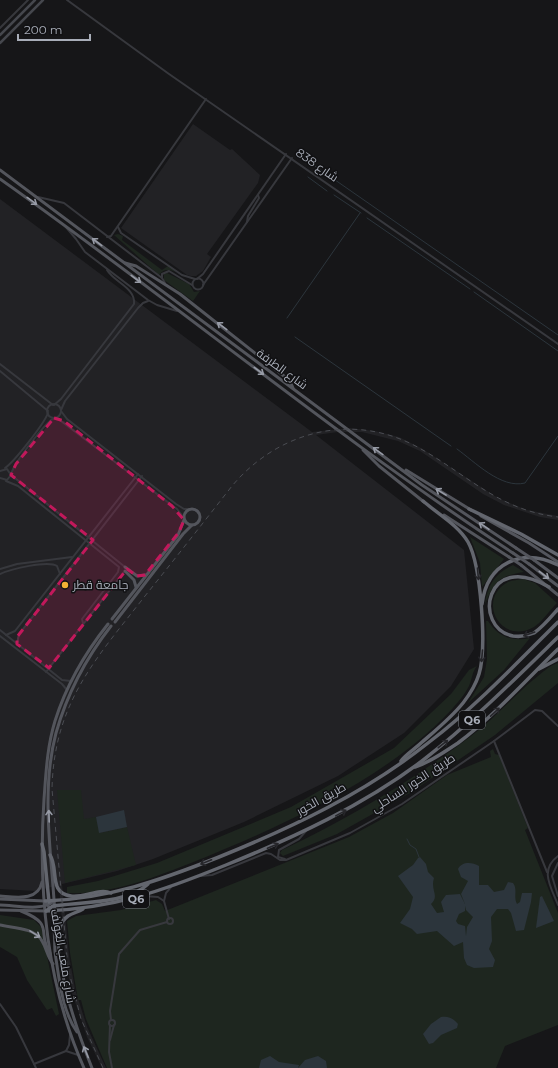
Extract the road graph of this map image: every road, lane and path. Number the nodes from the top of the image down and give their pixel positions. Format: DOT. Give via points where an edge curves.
graph roads {
  1 [pos="28,0"];
  2 [pos="34,0"];
  3 [pos="43,0"];
  4 [pos="67,0"];
  5 [pos="0,28"];
  6 [pos="0,35"];
  7 [pos="0,43"];
  8 [pos="206,98"];
  9 [pos="286,154"];
  10 [pos="292,158"];
  11 [pos="0,170"];
  12 [pos="271,178"];
  13 [pos="0,179"];
  14 [pos="276,181"];
  15 [pos="258,195"];
  16 [pos="38,197"];
  17 [pos="247,223"];
  18 [pos="63,224"];
  19 [pos="119,225"];
  20 [pos="113,233"];
  21 [pos="122,233"];
  22 [pos="107,237"];
  23 [pos="125,263"];
  24 [pos="107,270"];
  25 [pos="162,278"];
  26 [pos="196,279"];
  27 [pos="165,284"];
  28 [pos="192,285"];
  29 [pos="203,285"];
  30 [pos="149,301"];
  31 [pos="131,309"];
  32 [pos="179,311"];
  33 [pos="135,312"];
  34 [pos="124,318"];
  35 [pos="127,321"];
  36 [pos="115,330"];
  37 [pos="118,333"];
  38 [pos="109,337"];
  39 [pos="113,340"];
  40 [pos="558,344"];
  41 [pos="0,364"];
  42 [pos="0,371"];
  43 [pos="293,388"];
  44 [pos="53,405"];
  45 [pos="61,411"];
  46 [pos="48,412"];
  47 [pos="56,418"];
  48 [pos="361,447"];
  49 [pos="395,463"];
  50 [pos="0,468"];
  51 [pos="4,469"];
  52 [pos="0,471"];
  53 [pos="11,474"];
  54 [pos="138,474"];
  55 [pos="142,476"];
  56 [pos="136,477"];
  57 [pos="0,478"];
  58 [pos="139,480"];
  59 [pos="6,481"];
  60 [pos="423,501"];
  61 [pos="174,502"];
  62 [pos="171,505"];
  63 [pos="469,509"];
  64 [pos="190,510"];
  65 [pos="184,519"];
  66 [pos="192,526"];
  67 [pos="89,537"];
  68 [pos="93,540"];
  69 [pos="86,541"];
  70 [pos="90,544"];
  71 [pos="105,550"];
  72 [pos="102,554"];
  73 [pos="558,555"];
  74 [pos="74,556"];
  75 [pos="558,562"];
  76 [pos="558,566"];
  77 [pos="125,567"];
  78 [pos="0,569"];
  79 [pos="125,571"];
  80 [pos="0,574"];
  81 [pos="60,574"];
  82 [pos="145,575"];
  83 [pos="558,578"];
  84 [pos="558,586"];
  85 [pos="136,587"];
  86 [pos="549,587"];
  87 [pos="558,596"];
  88 [pos="558,609"];
  89 [pos="481,617"];
  90 [pos="558,622"];
  91 [pos="84,623"];
  92 [pos="0,630"];
  93 [pos="6,635"];
  94 [pos="0,636"];
  95 [pos="558,637"];
  96 [pos="17,644"];
  97 [pos="558,648"];
  98 [pos="558,659"];
  99 [pos="49,668"];
  100 [pos="46,672"];
  101 [pos="535,672"];
  102 [pos="71,681"];
  103 [pos="67,690"];
  104 [pos="558,726"];
  105 [pos="494,741"];
  106 [pos="399,764"];
  107 [pos="412,768"];
  108 [pos="306,831"];
  109 [pos="42,844"];
  110 [pos="50,855"];
  111 [pos="558,856"];
  112 [pos="286,860"];
  113 [pos="543,860"];
  114 [pos="558,863"];
  115 [pos="42,866"];
  116 [pos="549,866"];
  117 [pos="547,872"];
  118 [pos="198,876"];
  119 [pos="149,884"];
  120 [pos="171,887"];
  121 [pos="112,894"];
  122 [pos="144,896"];
  123 [pos="558,896"];
  124 [pos="0,897"];
  125 [pos="54,901"];
  126 [pos="164,901"];
  127 [pos="0,905"];
  128 [pos="558,905"];
  129 [pos="50,906"];
  130 [pos="84,908"];
  131 [pos="0,910"];
  132 [pos="21,911"];
  133 [pos="46,911"];
  134 [pos="169,919"];
  135 [pos="167,922"];
  136 [pos="0,925"];
  137 [pos="58,945"];
  138 [pos="52,955"];
  139 [pos="53,964"];
  140 [pos="0,1004"];
  141 [pos="111,1020"];
  142 [pos="110,1025"];
  143 [pos="114,1026"];
  144 [pos="70,1034"];
  145 [pos="79,1035"];
  146 [pos="109,1041"];
  147 [pos="66,1051"];
  148 [pos="78,1055"];
  149 [pos="34,1064"];
  150 [pos="36,1068"];
  151 [pos="84,1068"];
  152 [pos="92,1068"];
  153 [pos="112,1068"];
  1 -- 5 [label="street"];
  2 -- 6 [label="main road"];
  3 -- 7 [label="main road"];
  4 -- 8 [label="street, شارع 838"];
  8 -- 9 [label="street, شارع 838"];
  8 -- 19 [label="street"];
  9 -- 10 [label="street, شارع 838"];
  9 -- 12 [label="street"];
  10 -- 14 [label="street"];
  10 -- 40 [label="street, شارع 838"];
  11 -- 16 [label="main road, شارع الطرفة"];
  12 -- 14 [label="street"];
  12 -- 15 [label="street"];
  13 -- 18 [label="main road, شارع الطرفة, one-way"];
  14 -- 17 [label="street"];
  15 -- 17 [label="street" via="259,198 248,216"];
  15 -- 26 [label="street" via="203,274"];
  16 -- 22 [label="street" via="64,203"];
  23 -- 16 [label="main road, شارع الطرفة, one-way"];
  17 -- 29 [label="street"];
  18 -- 24 [label="street, شارع الطرفة" via="85,252"];
  18 -- 32 [label="main road, شارع الطرفة, one-way"];
  19 -- 20 [label="street"];
  19 -- 21 [label="street"];
  20 -- 21 [label="street"];
  20 -- 22 [label="street"];
  21 -- 26 [label="street" via="182,275"];
  22 -- 25 [label="street"];
  23 -- 27 [label="main road" via="136,266"];
  23 -- 43 [label="main road, شارع الطرفة"];
  24 -- 30 [label="street, شارع الطرفة"];
  24 -- 31 [label="street" via="132,294 134,301"];
  25 -- 27 [label="street"];
  25 -- 28 [label="street" via="163,273 169,271"];
  26 -- 28 [label="street"];
  26 -- 29 [label="street" via="202,280"];
  43 -- 27 [label="main road, one-way" via="289,380"];
  28 -- 29 [label="street" via="198,290"];
  30 -- 32 [label="street, شارع الطرفة" via="157,306"];
  30 -- 33 [label="street" via="143,302"];
  31 -- 33 [label="street"];
  31 -- 34 [label="street"];
  32 -- 48 [label="main road, شارع الطرفة, one-way"];
  33 -- 35 [label="street"];
  34 -- 35 [label="street"];
  34 -- 36 [label="street"];
  35 -- 37 [label="street"];
  36 -- 37 [label="street"];
  36 -- 38 [label="street"];
  37 -- 39 [label="street"];
  38 -- 39 [label="street"];
  38 -- 44 [label="street" via="61,399"];
  39 -- 45 [label="street" via="65,401"];
  41 -- 44 [label="street"];
  42 -- 46 [label="street" via="42,404"];
  49 -- 43 [label="main road, شارع الطرفة, one-way"];
  44 -- 45 [label="street" via="58,406"];
  44 -- 46 [label="street"];
  45 -- 47 [label="street"];
  45 -- 54 [label="street" via="67,419"];
  46 -- 47 [label="street" via="50,417"];
  46 -- 51 [label="street" via="45,420"];
  47 -- 53 [label="street" via="42,430"];
  47 -- 56 [label="street"];
  48 -- 60 [label="main road" via="379,466"];
  48 -- 84 [label="main road, شارع الطرفة, one-way, bridge"];
  63 -- 49 [label="main road, one-way"];
  83 -- 49 [label="main road, شارع الطرفة, one-way, bridge" via="426,488"];
  50 -- 51 [label="street"];
  51 -- 52 [label="street"];
  51 -- 53 [label="street" via="9,470"];
  53 -- 59 [label="street"];
  53 -- 67 [label="street"];
  54 -- 55 [label="street"];
  54 -- 56 [label="street"];
  55 -- 58 [label="street"];
  55 -- 61 [label="street"];
  56 -- 58 [label="street"];
  56 -- 67 [label="street"];
  57 -- 59 [label="street"];
  58 -- 62 [label="street"];
  58 -- 68 [label="street"];
  59 -- 69 [label="street" via="18,486"];
  60 -- 86 [label="main road, bridge" via="521,565"];
  60 -- 89 [label="highway, one-way" via="459,530 471,547 478,567"];
  61 -- 62 [label="street"];
  61 -- 64 [label="street"];
  62 -- 65 [label="street"];
  63 -- 73 [label="highway"];
  63 -- 75 [label="main road"];
  64 -- 65 [label="main road" via="185,513"];
  64 -- 66 [label="main road" via="196,510 200,516 199,522"];
  65 -- 66 [label="main road"];
  65 -- 82 [label="main road" via="180,532"];
  66 -- 85 [label="main road" via="113,621"];
  67 -- 68 [label="street"];
  67 -- 69 [label="street"];
  68 -- 70 [label="street"];
  68 -- 71 [label="street"];
  69 -- 70 [label="street"];
  69 -- 74 [label="street"];
  70 -- 72 [label="street"];
  70 -- 96 [label="street" via="19,634"];
  71 -- 72 [label="street"];
  71 -- 77 [label="street"];
  72 -- 91 [label="street" via="118,565 120,570 82,619"];
  74 -- 78 [label="street"];
  74 -- 81 [label="street"];
  76 -- 89 [label="highway" via="546,560 521,557 508,564 493,575 487,584"];
  77 -- 79 [label="street"];
  77 -- 82 [label="main road" via="137,576"];
  79 -- 85 [label="main road" via="134,580"];
  79 -- 91 [label="street"];
  80 -- 81 [label="street" via="52,564 57,566"];
  81 -- 93 [label="street" via="15,631"];
  82 -- 85 [label="main road"];
  86 -- 87 [label="main road"];
  88 -- 86 [label="highway, one-way" via="540,628 526,636 503,632 490,614 492,592 508,578 523,576"];
  89 -- 106 [label="highway, one-way" via="482,660 472,689 452,714"];
  90 -- 106 [label="highway, طريق الخور / Q6" via="455,722"];
  91 -- 99 [label="street"];
  92 -- 93 [label="street"];
  93 -- 96 [label="street"];
  94 -- 100 [label="street"];
  107 -- 95 [label="highway, طريق الخور / Q6, one-way" via="490,704"];
  96 -- 99 [label="street"];
  97 -- 101 [label="highway"];
  98 -- 101 [label="highway"];
  99 -- 100 [label="street"];
  99 -- 102 [label="street" via="63,681"];
  100 -- 103 [label="street"];
  107 -- 101 [label="highway, one-way" via="426,764 472,732 496,712"];
  102 -- 103 [label="main road, شارع ملعب الغولف"];
  110 -- 102 [label="main road, شارع ملعب الغولف, one-way" via="48,811 50,772 56,734 77,679 110,625 92,646"];
  103 -- 109 [label="main road, شارع ملعب الغولف" via="49,748"];
  104 -- 105 [label="street, طريق الخور الساحلي" via="537,709"];
  105 -- 112 [label="street, طريق الخور الساحلي" via="402,804 324,845"];
  105 -- 113 [label="street"];
  106 -- 119 [label="highway, طريق الخور / Q6, one-way" via="336,804 294,825"];
  108 -- 107 [label="highway, طريق الخور / Q6, one-way" via="355,805"];
  108 -- 112 [label="street" via="299,839 278,850 278,856"];
  118 -- 108 [label="highway, طريق الخور / Q6, one-way"];
  109 -- 115 [label="main road, شارع ملعب الغولف"];
  109 -- 129 [label="highway"];
  110 -- 121 [label="highway" via="55,884 63,893 72,896 107,892"];
  110 -- 125 [label="main road, شارع ملعب الغولف"];
  111 -- 116 [label="street"];
  112 -- 118 [label="street" via="266,853 212,875"];
  113 -- 116 [label="street"];
  113 -- 117 [label="street"];
  114 -- 123 [label="street" via="552,876"];
  115 -- 124 [label="main road" via="41,885 34,894 28,897"];
  115 -- 129 [label="main road, شارع ملعب الغولف"];
  116 -- 117 [label="street"];
  117 -- 128 [label="street" via="547,879"];
  118 -- 120 [label="highway, طريق الخور / Q6"];
  119 -- 121 [label="highway, طريق الخور / Q6"];
  119 -- 129 [label="highway" via="134,893 119,897"];
  120 -- 122 [label="highway, طريق الخور / Q6"];
  120 -- 126 [label="street"];
  121 -- 125 [label="highway, طريق الخور / Q6"];
  122 -- 126 [label="street"];
  122 -- 130 [label="highway, طريق الخور / Q6"];
  124 -- 129 [label="main road"];
  125 -- 129 [label="highway, طريق الخور / Q6"];
  126 -- 134 [label="street"];
  127 -- 129 [label="main road"];
  129 -- 130 [label="highway, طريق الخور / Q6"];
  129 -- 133 [label="highway, طريق الخور / Q6"];
  129 -- 137 [label="main road, شارع ملعب الغولف"];
  129 -- 145 [label="main road" via="63,994 69,1019"];
  130 -- 137 [label="highway" via="62,922"];
  131 -- 132 [label="main road"];
  132 -- 133 [label="main road"];
  132 -- 138 [label="main road" via="41,922 48,950"];
  133 -- 138 [label="main road, شارع ملعب الغولف"];
  134 -- 135 [label="street"];
  134 -- 135 [label="street" via="172,923"];
  135 -- 141 [label="street" via="140,930 119,954 110,1011"];
  136 -- 139 [label="main road, one-way" via="38,935"];
  137 -- 145 [label="main road, شارع ملعب الغولف" via="66,992"];
  138 -- 139 [label="main road, شارع ملعب الغولف"];
  139 -- 144 [label="main road, شارع ملعب الغولف"];
  140 -- 149 [label="street" via="16,1027"];
  141 -- 142 [label="street"];
  141 -- 143 [label="street" via="115,1021"];
  142 -- 143 [label="street"];
  142 -- 146 [label="street"];
  143 -- 146 [label="street"];
  144 -- 147 [label="street"];
  144 -- 148 [label="main road, شارع ملعب الغولف"];
  152 -- 145 [label="main road, شارع ملعب الغولف, one-way"];
  146 -- 153 [label="street"];
  147 -- 148 [label="street"];
  147 -- 149 [label="street"];
  148 -- 151 [label="main road, شارع ملعب الغولف"];
  149 -- 150 [label="street"];
}
